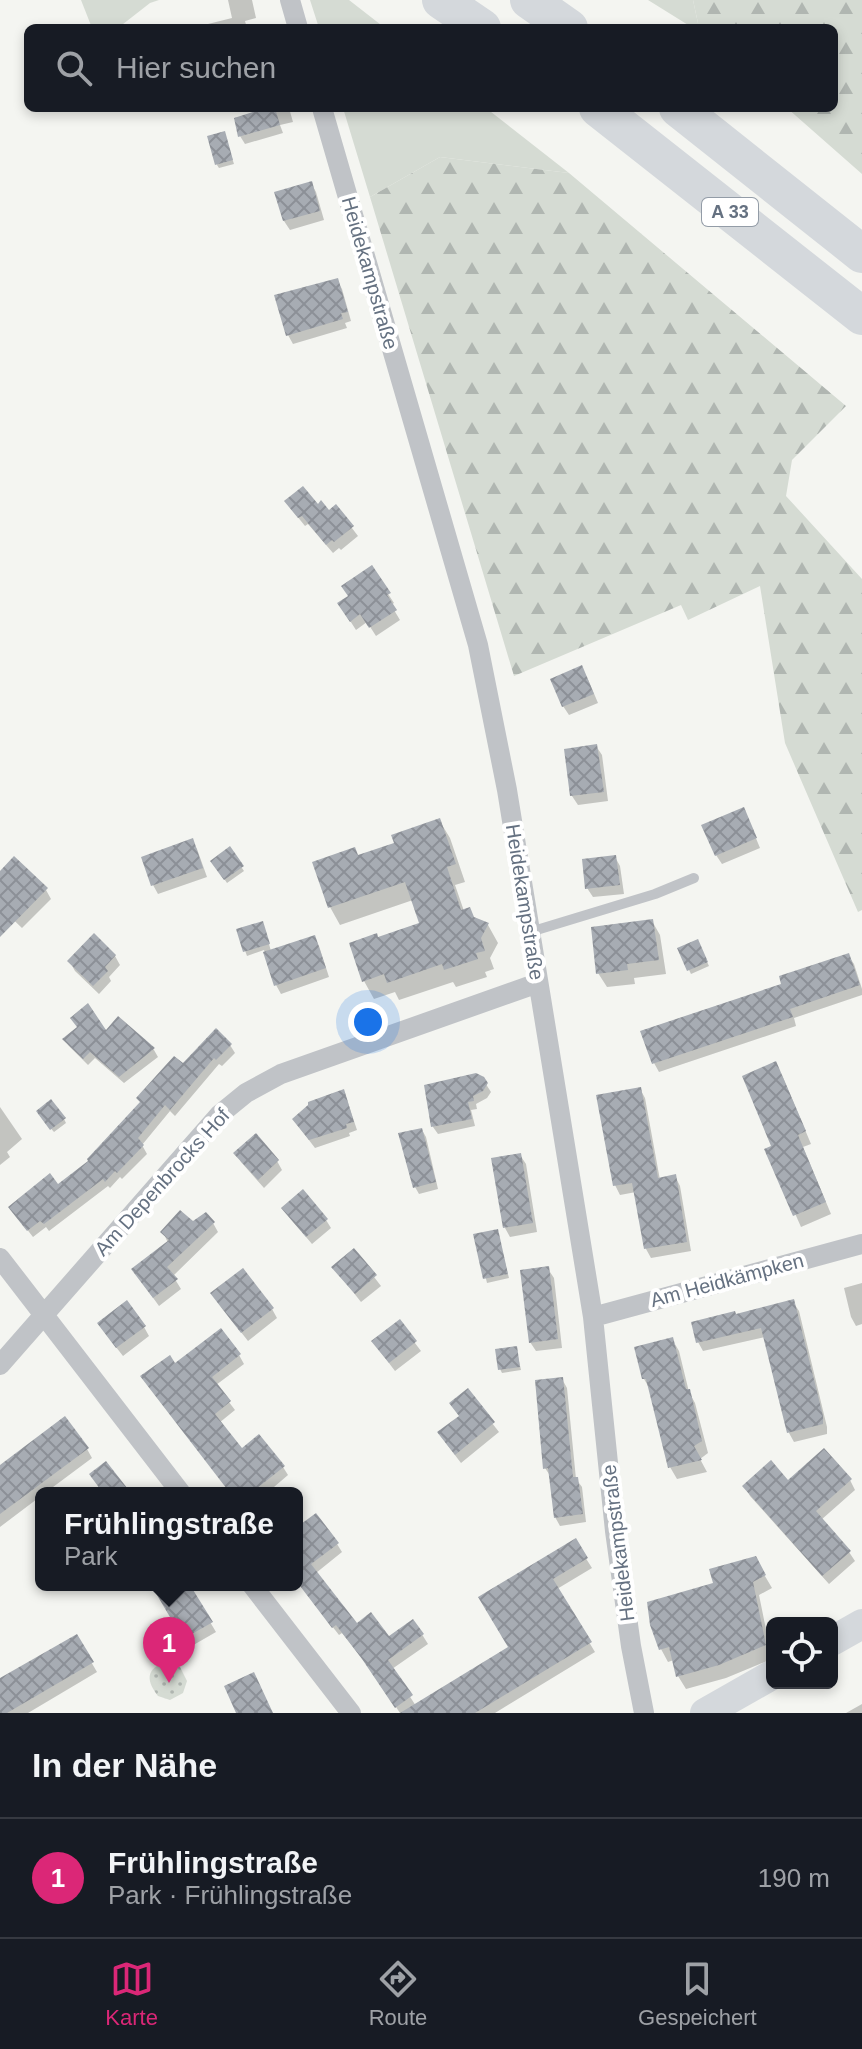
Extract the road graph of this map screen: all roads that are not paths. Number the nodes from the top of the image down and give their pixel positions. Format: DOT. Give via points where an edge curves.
graph roads {
  1 [pos="290,0"];
  2 [pos="441,0"];
  3 [pos="529,0"];
  4 [pos="297,24"];
  5 [pos="476,24"];
  6 [pos="563,24"];
  7 [pos="323,112"];
  8 [pos="603,112"];
  9 [pos="683,112"];
  10 [pos="862,254"];
  11 [pos="862,316"];
  12 [pos="694,878"];
  13 [pos="530,932"];
  14 [pos="538,983"];
  15 [pos="862,1244"];
  16 [pos="0,1258"];
  17 [pos="43,1315"];
  18 [pos="593,1317"];
  19 [pos="0,1365"];
  20 [pos="176,1487"];
  21 [pos="257,1591"];
  22 [pos="862,1624"];
  23 [pos="838,1638"];
  24 [pos="766,1678"];
  25 [pos="351,1713"];
  26 [pos="644,1713"];
  27 [pos="705,1713"];
  1 -- 4 [label="street"];
  2 -- 5 [label="highway"];
  3 -- 6 [label="highway"];
  7 -- 13 [label="street, Heidekampstraße" via="478,645"];
  8 -- 11 [label="highway, A 33"];
  9 -- 10 [label="highway, A 33"];
  12 -- 13 [label="lane"];
  13 -- 14 [label="street, Heidekampstraße"];
  14 -- 17 [label="street, Am Depenbrocks Hof" via="281,1074 246,1093 219,1115"];
  14 -- 18 [label="street, Heidekampstraße"];
  15 -- 18 [label="street, Am Heidkämpken"];
  16 -- 17 [label="street"];
  17 -- 19 [label="street, Am Depenbrocks Hof"];
  17 -- 20 [label="street"];
  18 -- 26 [label="street, Heidekampstraße" via="615,1531"];
  21 -- 25 [label="street"];
  22 -- 23 [label="main road"];
  24 -- 27 [label="main road"];
}
